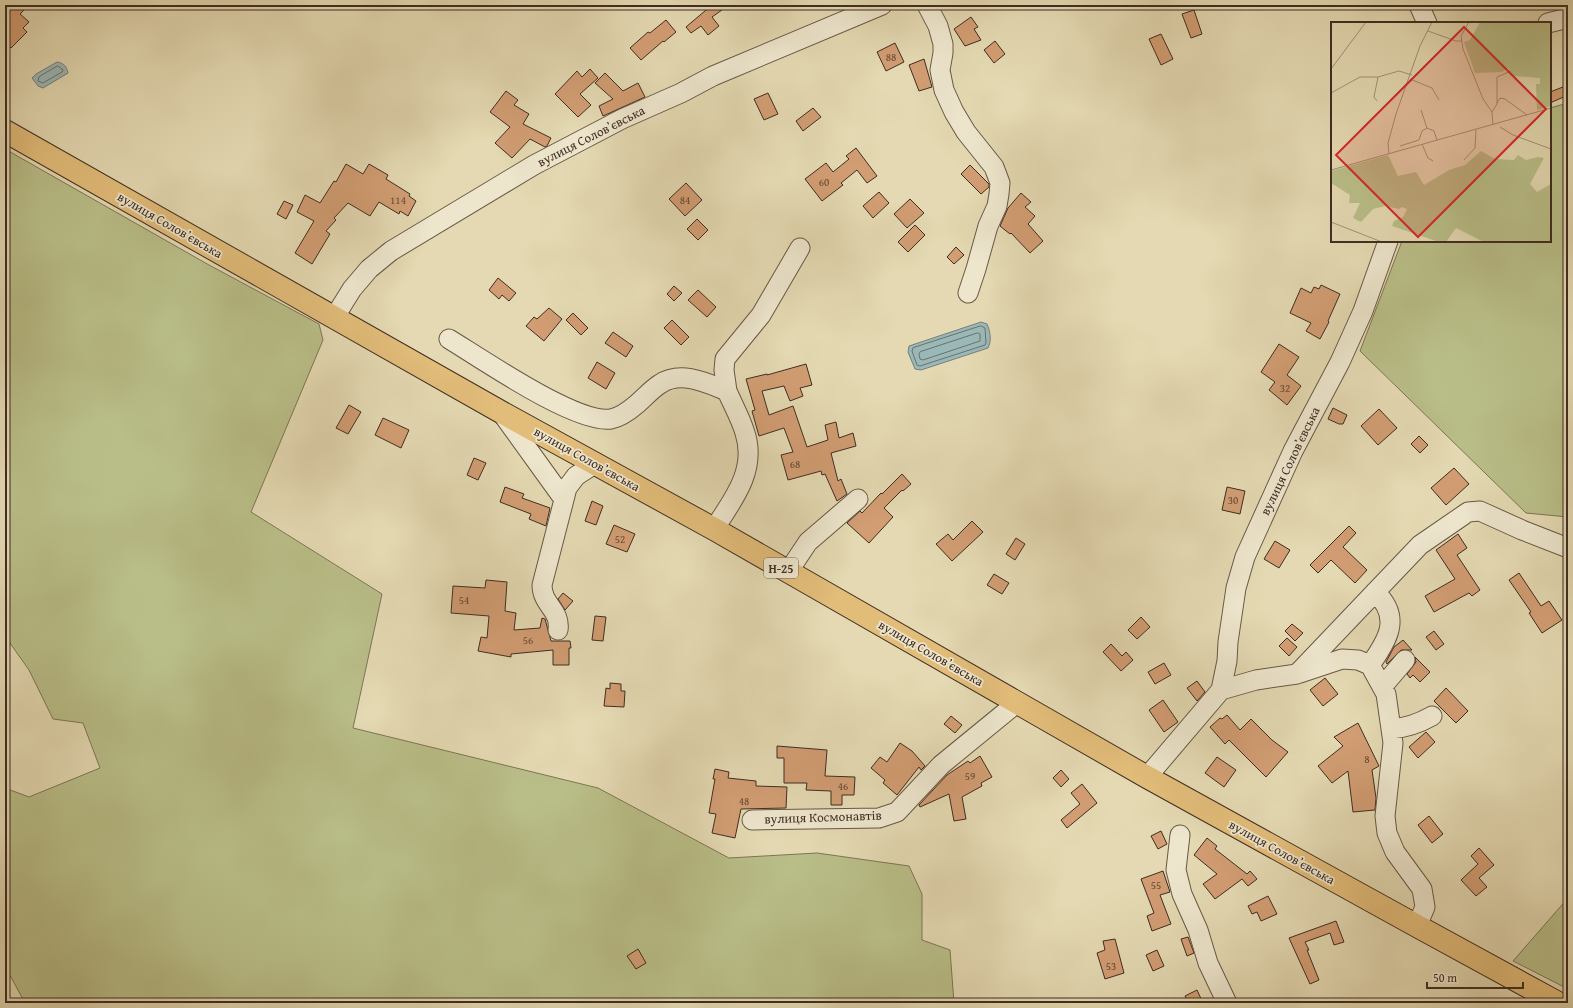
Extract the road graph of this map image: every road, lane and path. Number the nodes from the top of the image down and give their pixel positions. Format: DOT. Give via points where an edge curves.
graph roads {
  1 [pos="882,5"];
  2 [pos="927,5"];
  3 [pos="1419,5"];
  4 [pos="1568,18"];
  5 [pos="1427,22"];
  6 [pos="1551,22"];
  7 [pos="5,131"];
  8 [pos="1388,242"];
  9 [pos="800,248"];
  10 [pos="968,293"];
  11 [pos="334,318"];
  12 [pos="449,339"];
  13 [pos="727,390"];
  14 [pos="501,412"];
  15 [pos="596,463"];
  16 [pos="563,498"];
  17 [pos="858,499"];
  18 [pos="714,529"];
  19 [pos="1568,548"];
  20 [pos="788,572"];
  21 [pos="1375,592"];
  22 [pos="558,630"];
  23 [pos="1405,660"];
  24 [pos="1370,666"];
  25 [pos="1297,674"];
  26 [pos="1382,687"];
  27 [pos="1222,690"];
  28 [pos="1018,702"];
  29 [pos="1432,716"];
  30 [pos="1391,729"];
  31 [pos="1147,777"];
  32 [pos="752,820"];
  33 [pos="1180,835"];
  34 [pos="1416,926"];
  35 [pos="1227,1003"];
  36 [pos="1558,1003"];
  1 -- 11 [label="street, вулиця Соловʼєвська" via="713,76 622,119 534,165 391,251 369,268"];
  2 -- 10 [label="street" via="942,40 940,70 944,90 966,132 994,167 1000,183 997,206 988,226"];
  3 -- 5 [label="street"];
  4 -- 6 [label="street"];
  7 -- 11 [label="main road, вулиця Соловʼєвська / Н-25"];
  8 -- 27 [label="street, вулиця Соловʼєвська" via="1363,311 1340,362 1293,451 1245,557 1236,588"];
  9 -- 13 [label="street" via="761,315 725,359"];
  11 -- 14 [label="main road, вулиця Соловʼєвська / Н-25"];
  12 -- 13 [label="street" via="545,396 599,419 612,419 623,414 660,384 675,378 696,380"];
  13 -- 18 [label="street" via="745,432 749,459 738,491"];
  14 -- 15 [label="main road, вулиця Соловʼєвська / Н-25"];
  14 -- 16 [label="street"];
  15 -- 16 [label="street" via="571,482"];
  15 -- 18 [label="main road, вулиця Соловʼєвська / Н-25"];
  16 -- 22 [label="street" via="542,585 546,600 558,618"];
  17 -- 20 [label="street" via="808,542"];
  18 -- 20 [label="main road, вулиця Соловʼєвська / Н-25"];
  19 -- 21 [label="street" via="1480,511 1468,512 1420,545"];
  20 -- 28 [label="main road, вулиця Соловʼєвська / Н-25"];
  21 -- 24 [label="street" via="1388,608 1391,625 1381,650"];
  21 -- 25 [label="street"];
  23 -- 26 [label="street"];
  24 -- 25 [label="street" via="1358,660 1342,659"];
  24 -- 26 [label="street"];
  25 -- 27 [label="street" via="1256,680"];
  26 -- 30 [label="street" via="1386,694"];
  27 -- 31 [label="street"];
  28 -- 31 [label="main road, вулиця Соловʼєвська / Н-25"];
  28 -- 32 [label="street, вулиця Космонавтів" via="941,764 897,812 879,818"];
  29 -- 30 [label="street" via="1413,725"];
  30 -- 34 [label="street" via="1393,743 1385,816 1387,833 1395,852 1422,889 1425,907"];
  31 -- 34 [label="main road, вулиця Соловʼєвська / Н-25"];
  33 -- 35 [label="street" via="1176,870 1182,894 1198,930 1208,963"];
  34 -- 36 [label="main road, вулиця Соловʼєвська / Н-25"];
}
